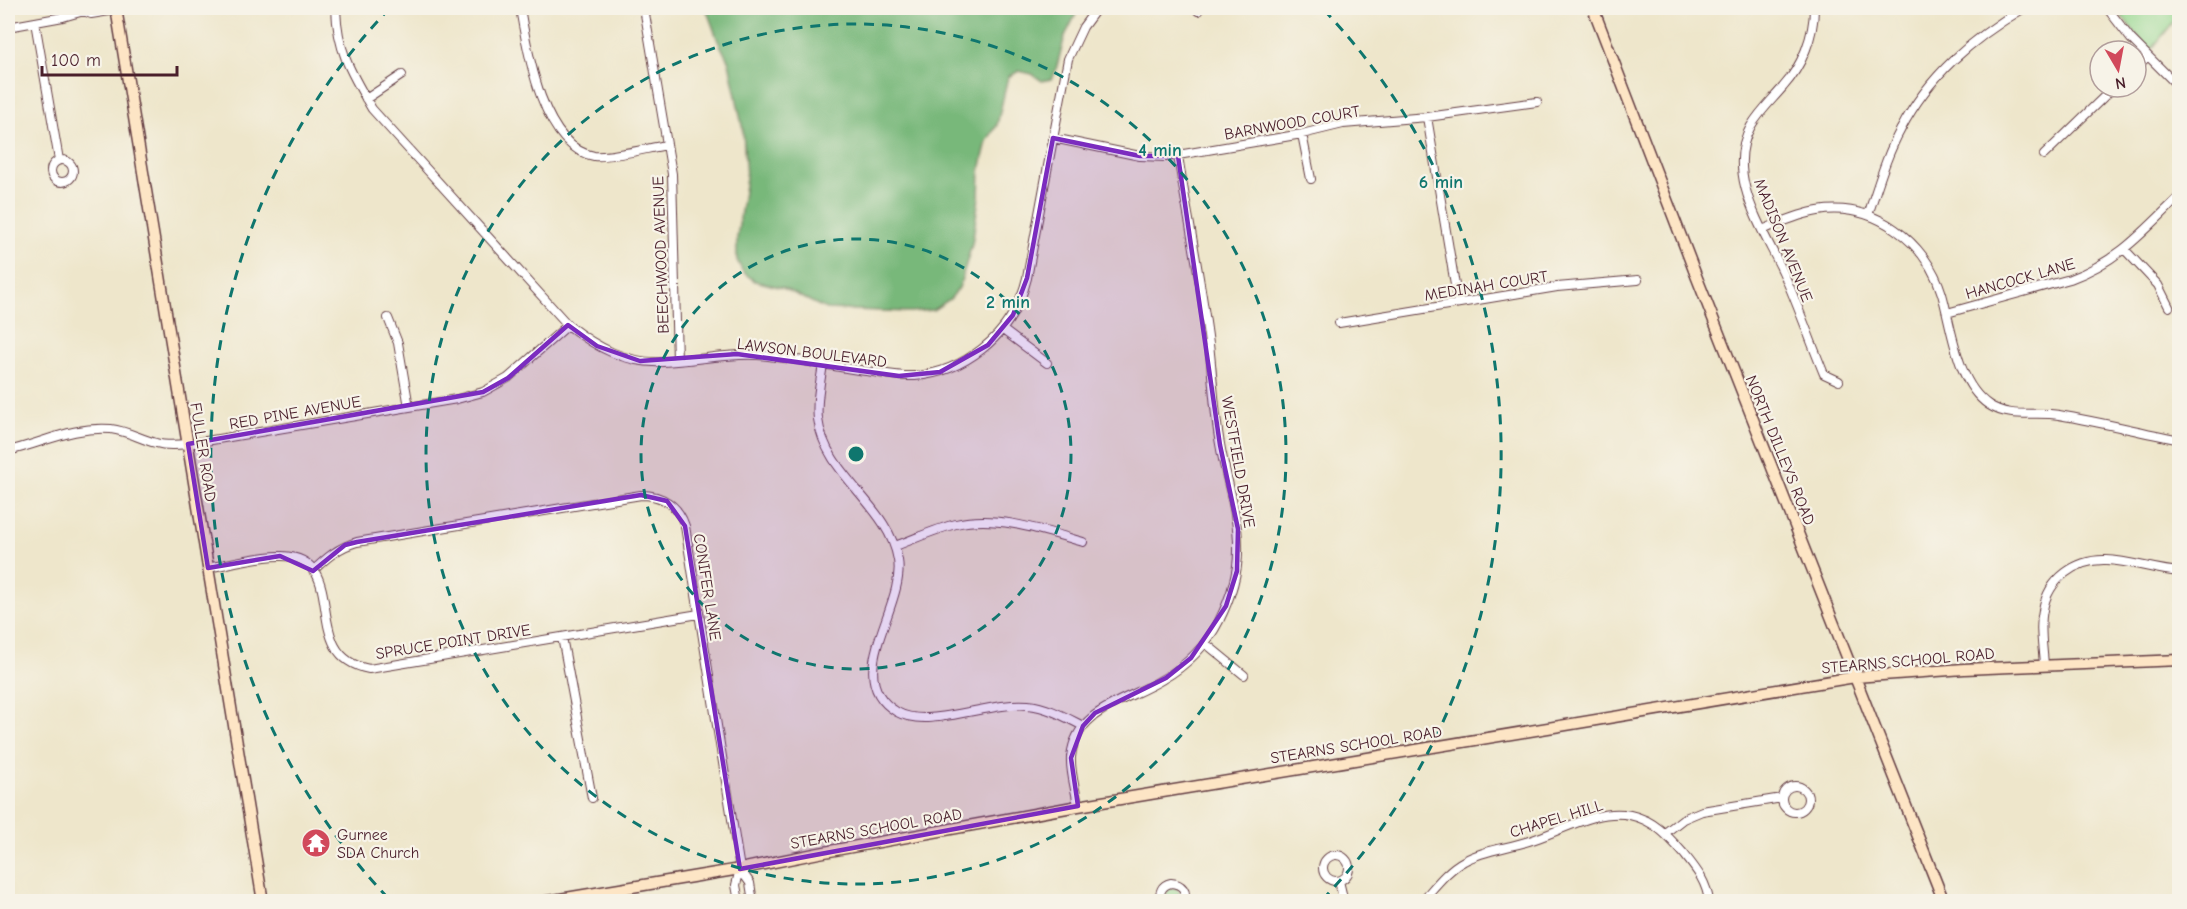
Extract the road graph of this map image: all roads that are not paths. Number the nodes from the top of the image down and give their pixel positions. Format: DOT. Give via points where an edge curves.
graph roads {
  1 [pos="336,8"];
  2 [pos="520,8"];
  3 [pos="644,8"];
  4 [pos="1097,8"];
  5 [pos="1593,8"];
  6 [pos="1814,8"];
  7 [pos="2024,8"];
  8 [pos="2107,8"];
  9 [pos="85,9"];
  10 [pos="116,9"];
  11 [pos="35,22"];
  12 [pos="8,27"];
  13 [pos="2132,39"];
  14 [pos="2148,58"];
  15 [pos="402,75"];
  16 [pos="2180,88"];
  17 [pos="366,99"];
  18 [pos="2102,99"];
  19 [pos="1537,102"];
  20 [pos="1427,117"];
  21 [pos="1302,134"];
  22 [pos="1053,138"];
  23 [pos="667,145"];
  24 [pos="2044,155"];
  25 [pos="1178,156"];
  26 [pos="59,160"];
  27 [pos="1311,179"];
  28 [pos="2180,196"];
  29 [pos="1868,215"];
  30 [pos="1762,230"];
  31 [pos="2125,250"];
  32 [pos="1638,280"];
  33 [pos="1458,303"];
  34 [pos="2169,307"];
  35 [pos="1947,313"];
  36 [pos="388,318"];
  37 [pos="1339,323"];
  38 [pos="568,325"];
  39 [pos="1003,330"];
  40 [pos="677,360"];
  41 [pos="1047,363"];
  42 [pos="822,365"];
  43 [pos="1839,381"];
  44 [pos="409,407"];
  45 [pos="2180,440"];
  46 [pos="188,444"];
  47 [pos="8,451"];
  48 [pos="1083,542"];
  49 [pos="895,546"];
  50 [pos="208,568"];
  51 [pos="313,571"];
  52 [pos="2180,572"];
  53 [pos="699,614"];
  54 [pos="562,637"];
  55 [pos="1205,643"];
  56 [pos="2180,660"];
  57 [pos="2044,665"];
  58 [pos="1244,675"];
  59 [pos="1855,677"];
  60 [pos="1083,726"];
  61 [pos="592,798"];
  62 [pos="1782,798"];
  63 [pos="1078,806"];
  64 [pos="1665,833"];
  65 [pos="740,869"];
  66 [pos="1339,881"];
  67 [pos="262,902"];
  68 [pos="542,902"];
  69 [pos="739,902"];
  70 [pos="753,902"];
  71 [pos="1161,902"];
  72 [pos="1184,902"];
  73 [pos="1344,902"];
  74 [pos="1421,902"];
  75 [pos="1709,902"];
  76 [pos="1944,902"];
  1 -- 17 [label="street, LAWSON BOULEVARD" via="344,55"];
  2 -- 23 [label="street" via="540,97 569,142 585,153 601,156"];
  3 -- 23 [label="street, BEECHWOOD AVENUE"];
  4 -- 22 [label="street, LAWSON BOULEVARD" via="1068,59"];
  5 -- 59 [label="street, NORTH DILLEYS ROAD"];
  6 -- 30 [label="street, MADISON AVENUE" via="1809,41 1800,61 1758,115 1746,140 1742,165 1745,187"];
  7 -- 29 [label="street" via="1980,35 1931,83 1900,130"];
  8 -- 13 [label="street"];
  9 -- 10 [label="street" via="91,14"];
  9 -- 11 [label="street"];
  10 -- 46 [label="street, FULLER ROAD"];
  11 -- 12 [label="street"];
  11 -- 26 [label="street"];
  14 -- 16 [label="street"];
  15 -- 17 [label="street"];
  17 -- 38 [label="street, LAWSON BOULEVARD"];
  18 -- 24 [label="street"];
  19 -- 20 [label="street, BARNWOOD COURT"];
  20 -- 21 [label="street, BARNWOOD COURT" via="1342,124"];
  20 -- 33 [label="street"];
  21 -- 25 [label="street, BARNWOOD COURT"];
  21 -- 27 [label="street"];
  22 -- 25 [label="street, BARNWOOD COURT" via="1140,156"];
  22 -- 39 [label="street, LAWSON BOULEVARD" via="1025,285"];
  23 -- 40 [label="street, BEECHWOOD AVENUE" via="673,188"];
  25 -- 55 [label="street, WESTFIELD DRIVE" via="1209,345 1220,445 1238,529 1233,586"];
  28 -- 31 [label="street, HANCOCK LANE"];
  29 -- 30 [label="street" via="1820,211"];
  29 -- 35 [label="street" via="1896,229 1918,248 1932,269"];
  30 -- 43 [label="street, MADISON AVENUE" via="1824,374"];
  31 -- 34 [label="street" via="2158,285"];
  31 -- 35 [label="street, HANCOCK LANE" via="2090,272"];
  32 -- 33 [label="street, MEDINAH COURT" via="1557,287"];
  33 -- 37 [label="street, MEDINAH COURT"];
  35 -- 45 [label="street" via="1966,378 1988,405 2011,413 2057,414"];
  36 -- 44 [label="street" via="398,343"];
  38 -- 40 [label="street, LAWSON BOULEVARD" via="615,355 640,361"];
  38 -- 44 [label="street, RED PINE AVENUE" via="508,378 483,392"];
  39 -- 41 [label="street"];
  39 -- 42 [label="street, LAWSON BOULEVARD" via="971,358 940,372 899,376"];
  40 -- 42 [label="street, LAWSON BOULEVARD" via="737,354"];
  42 -- 49 [label="street" via="818,419 825,446"];
  44 -- 46 [label="street, RED PINE AVENUE"];
  46 -- 47 [label="street, RED PINE AVENUE" via="169,446 128,432 85,429"];
  46 -- 50 [label="street, FULLER ROAD"];
  48 -- 49 [label="street" via="981,521 957,524"];
  49 -- 60 [label="street" via="898,580 873,660 877,689 889,706 917,718 1007,704 1029,705 1057,712"];
  50 -- 51 [label="street" via="280,556 293,558"];
  50 -- 67 [label="street, FULLER ROAD"];
  51 -- 53 [label="street, CONIFER LANE" via="345,545 357,542 652,495 675,507 683,519"];
  51 -- 54 [label="street, SPRUCE POINT DRIVE" via="322,590 333,643 344,659 358,667 369,669"];
  52 -- 57 [label="street" via="2096,560 2063,574 2052,587 2042,611"];
  53 -- 54 [label="street, SPRUCE POINT DRIVE"];
  53 -- 65 [label="street, CONIFER LANE"];
  54 -- 61 [label="street"];
  55 -- 58 [label="street"];
  55 -- 60 [label="street, WESTFIELD DRIVE" via="1166,678 1101,710"];
  56 -- 57 [label="street, STEARNS SCHOOL ROAD"];
  57 -- 59 [label="street, STEARNS SCHOOL ROAD"];
  59 -- 63 [label="street, STEARNS SCHOOL ROAD"];
  59 -- 76 [label="street, NORTH DILLEYS ROAD"];
  60 -- 63 [label="street, WESTFIELD DRIVE" via="1071,758"];
  62 -- 64 [label="street" via="1702,811"];
  63 -- 65 [label="street, STEARNS SCHOOL ROAD"];
  64 -- 74 [label="street, CHAPEL HILL" via="1631,815 1595,817 1463,861"];
  64 -- 75 [label="street, CHAPEL HILL" via="1699,874"];
  65 -- 68 [label="street, STEARNS SCHOOL ROAD"];
  65 -- 69 [label="street" via="736,885"];
  65 -- 70 [label="street" via="750,883"];
  66 -- 73 [label="street"];
  71 -- 72 [label="street" via="1162,888 1171,883 1184,889"];
}
